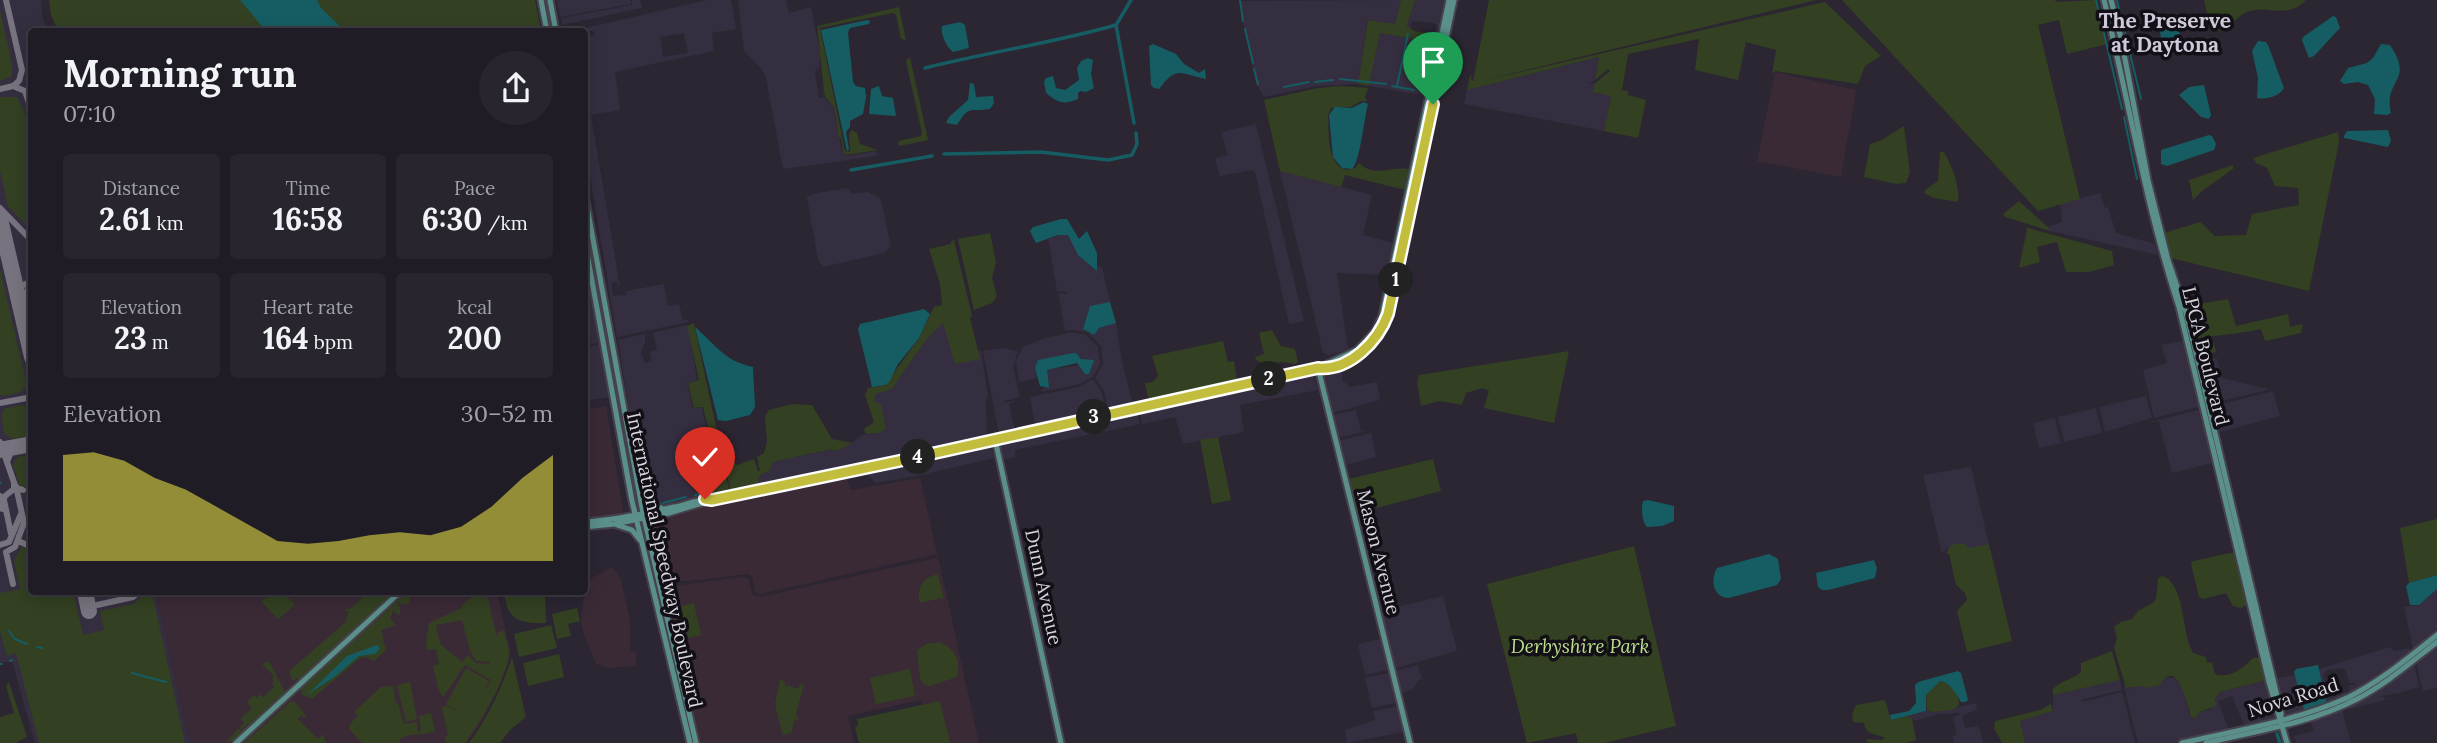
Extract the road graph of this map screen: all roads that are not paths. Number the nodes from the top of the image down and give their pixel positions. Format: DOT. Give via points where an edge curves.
graph roads {
  1 [pos="541,0"];
  2 [pos="550,0"];
  3 [pos="1449,0"];
  4 [pos="1454,0"];
  5 [pos="2104,0"];
  6 [pos="2111,0"];
  7 [pos="546,28"];
  8 [pos="555,28"];
  9 [pos="2121,38"];
  10 [pos="588,212"];
  11 [pos="588,241"];
  12 [pos="588,254"];
  13 [pos="599,272"];
  14 [pos="1369,342"];
  15 [pos="1318,368"];
  16 [pos="611,386"];
  17 [pos="622,394"];
  18 [pos="614,398"];
  19 [pos="995,439"];
  20 [pos="630,441"];
  21 [pos="639,490"];
  22 [pos="632,500"];
  23 [pos="668,511"];
  24 [pos="643,515"];
  25 [pos="636,517"];
  26 [pos="621,518"];
  27 [pos="588,523"];
  28 [pos="588,524"];
  29 [pos="614,524"];
  30 [pos="642,542"];
  31 [pos="659,585"];
  32 [pos="397,595"];
  33 [pos="662,625"];
  34 [pos="2437,635"];
  35 [pos="2437,642"];
  36 [pos="674,650"];
  37 [pos="2371,685"];
  38 [pos="2366,694"];
  39 [pos="679,696"];
  40 [pos="2281,722"];
  41 [pos="693,731"];
  42 [pos="2213,736"];
  43 [pos="236,743"];
  44 [pos="692,743"];
  45 [pos="1061,743"];
  46 [pos="1410,743"];
  47 [pos="2184,743"];
  48 [pos="2206,743"];
  49 [pos="2287,743"];
  1 -- 7 [label="main road"];
  2 -- 8 [label="main road"];
  3 -- 14 [label="main road" via="1386,301"];
  4 -- 14 [label="main road" via="1388,314"];
  5 -- 9 [label="main road"];
  5 -- 40 [label="main road, LPGA Boulevard" via="2152,212"];
  6 -- 9 [label="main road, LPGA Boulevard"];
  9 -- 40 [label="main road, LPGA Boulevard" via="2148,180 2198,361"];
  10 -- 13 [label="main road"];
  11 -- 13 [label="main road" via="593,266"];
  12 -- 16 [label="main road, International Speedway Boulevard"];
  13 -- 17 [label="main road, International Speedway Boulevard"];
  14 -- 15 [label="main road" via="1347,361"];
  15 -- 19 [label="main road"];
  15 -- 46 [label="main road, Mason Avenue"];
  16 -- 17 [label="main road"];
  16 -- 18 [label="main road, International Speedway Boulevard"];
  17 -- 20 [label="main road, International Speedway Boulevard"];
  18 -- 20 [label="main road"];
  18 -- 22 [label="main road, International Speedway Boulevard"];
  19 -- 23 [label="main road" via="705,499"];
  19 -- 45 [label="main road, Dunn Avenue"];
  20 -- 21 [label="main road, International Speedway Boulevard"];
  21 -- 23 [label="main road" via="647,504"];
  21 -- 24 [label="main road, International Speedway Boulevard"];
  22 -- 25 [label="main road, International Speedway Boulevard"];
  22 -- 26 [label="main road"];
  23 -- 24 [label="main road"];
  23 -- 31 [label="main road" via="655,520 650,531"];
  24 -- 25 [label="main road"];
  24 -- 31 [label="main road, International Speedway Boulevard"];
  25 -- 26 [label="main road"];
  25 -- 29 [label="main road"];
  25 -- 30 [label="main road, International Speedway Boulevard"];
  26 -- 27 [label="main road"];
  28 -- 29 [label="main road"];
  29 -- 30 [label="main road" via="631,529"];
  30 -- 33 [label="main road, International Speedway Boulevard"];
  31 -- 36 [label="main road, International Speedway Boulevard"];
  32 -- 43 [label="main road"];
  33 -- 36 [label="main road"];
  33 -- 39 [label="main road, International Speedway Boulevard"];
  34 -- 37 [label="main road, Nova Road"];
  35 -- 38 [label="main road, Nova Road"];
  36 -- 41 [label="main road, International Speedway Boulevard"];
  37 -- 38 [label="main road"];
  37 -- 40 [label="main road, Nova Road"];
  38 -- 40 [label="main road, Nova Road" via="2329,711"];
  39 -- 41 [label="main road"];
  39 -- 44 [label="main road, International Speedway Boulevard"];
  40 -- 42 [label="main road, Nova Road"];
  40 -- 48 [label="main road, Nova Road"];
  40 -- 49 [label="main road, LPGA Boulevard"];
  41 -- 44 [label="main road, International Speedway Boulevard"];
  42 -- 47 [label="main road, Nova Road"];
  42 -- 48 [label="main road"];
}
